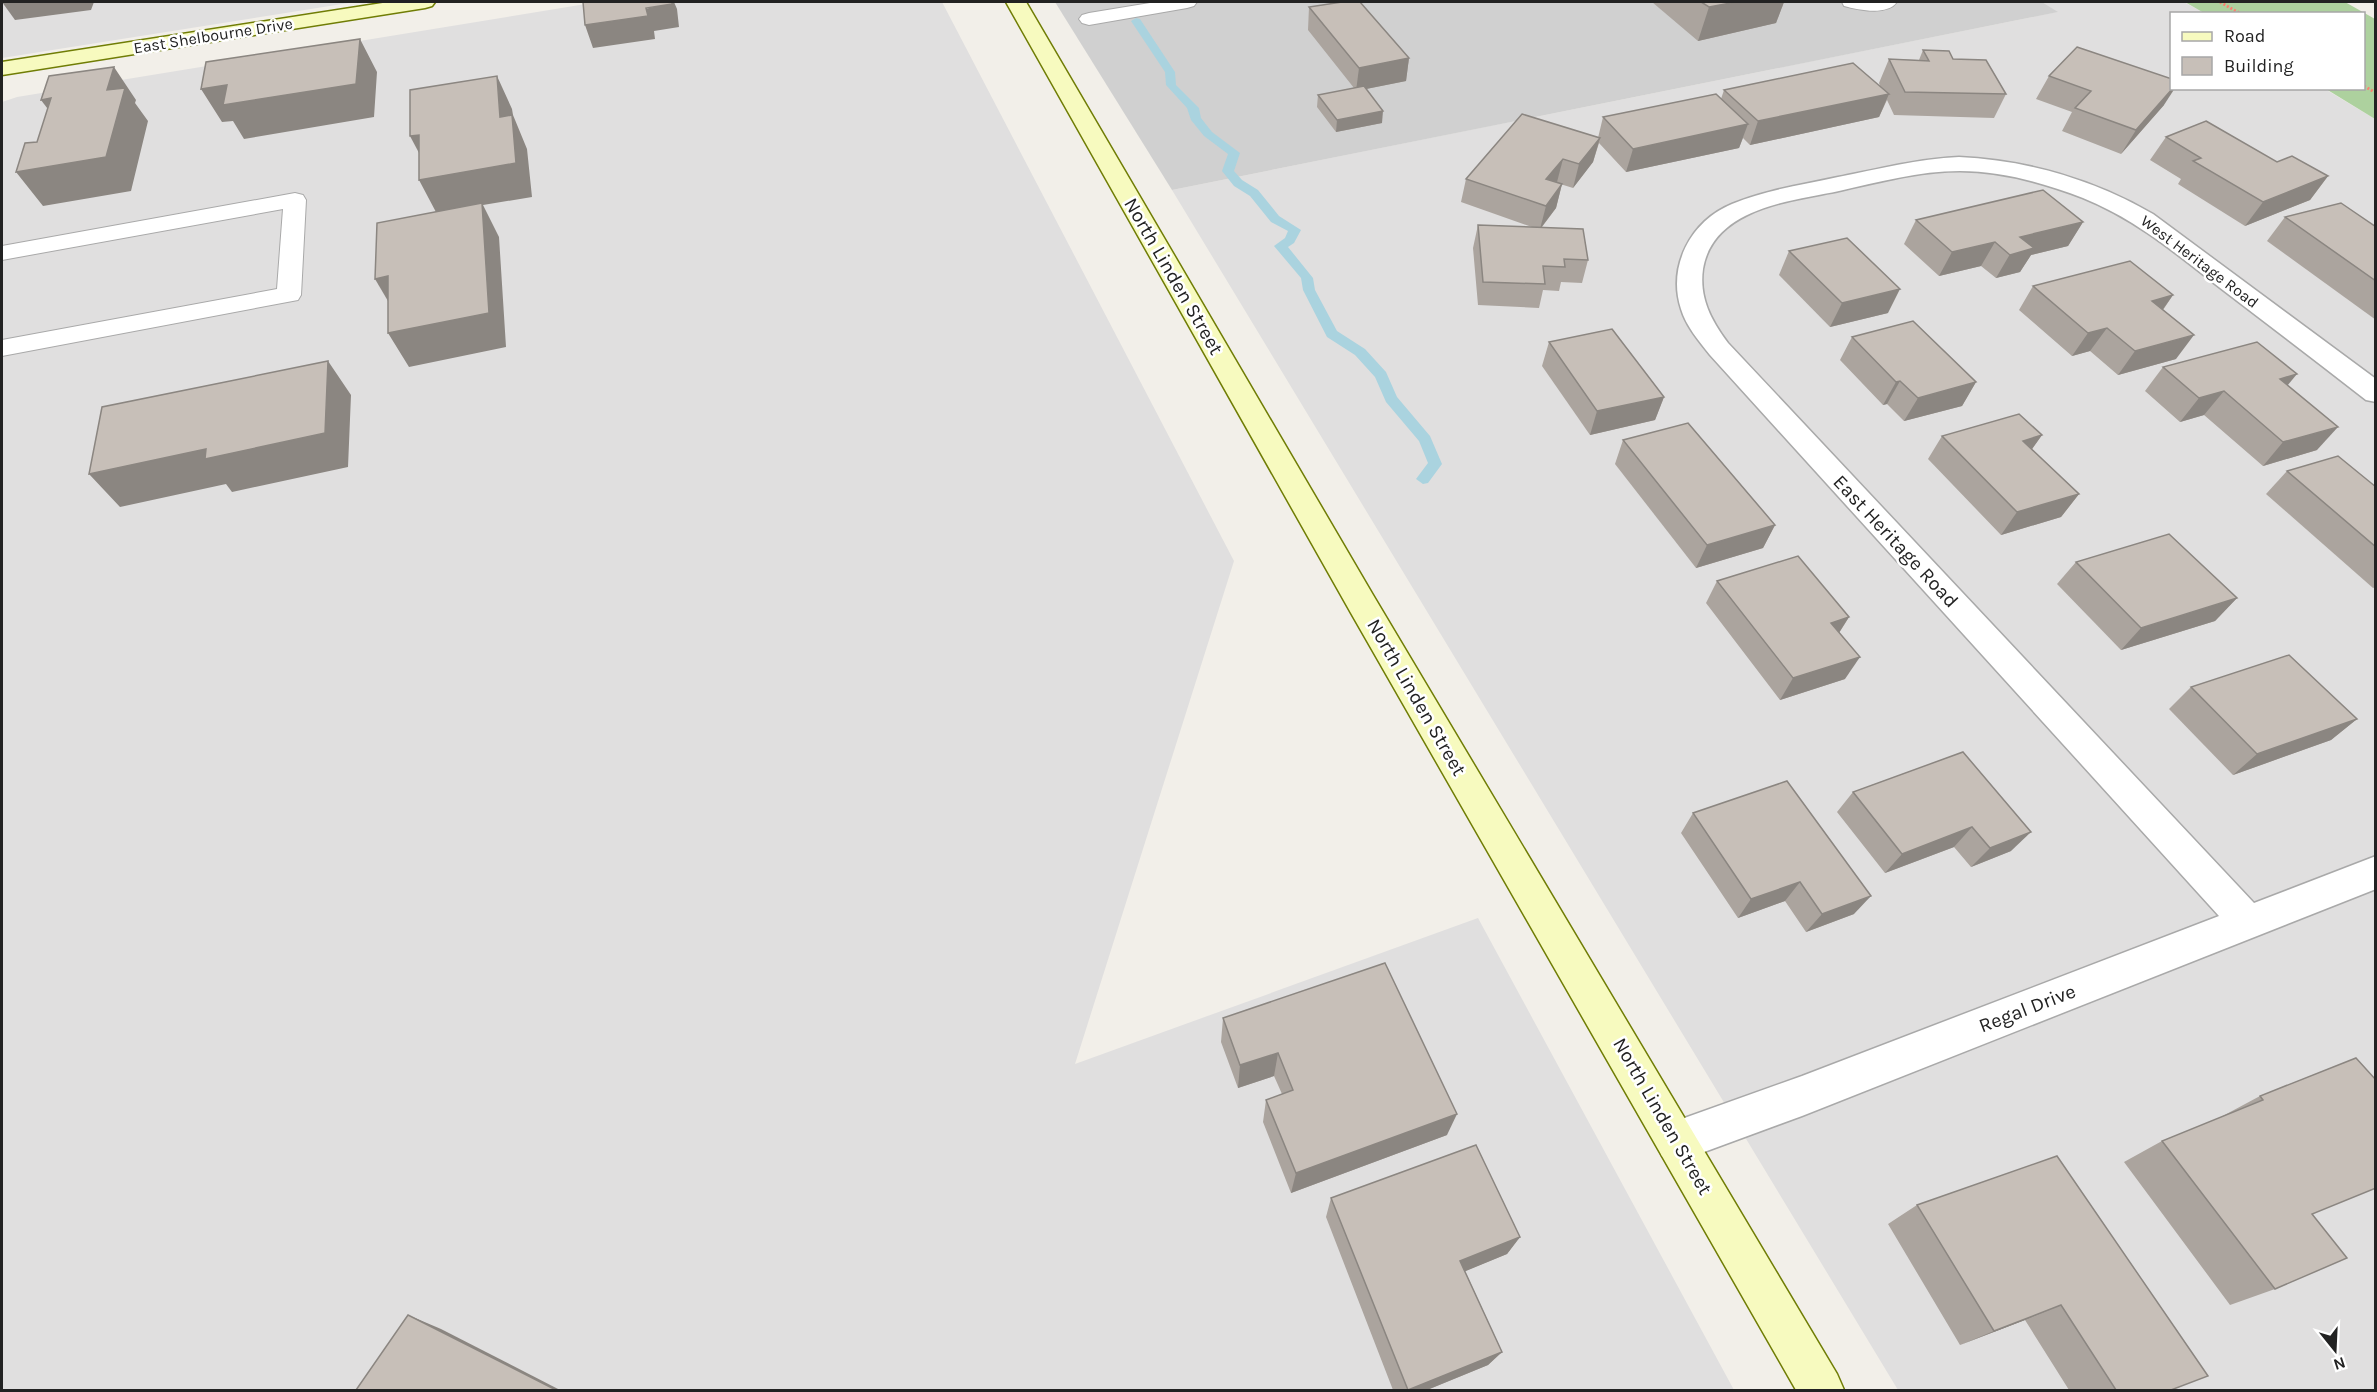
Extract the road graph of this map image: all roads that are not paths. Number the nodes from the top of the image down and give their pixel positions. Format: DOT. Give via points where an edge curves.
graph roads {
  1 [pos="425,2"];
  2 [pos="1016,2"];
  3 [pos="1187,2"];
  4 [pos="1851,2"];
  5 [pos="1887,2"];
  6 [pos="398,4"];
  7 [pos="1089,19"];
  8 [pos="2,69"];
  9 [pos="1826,187"];
  10 [pos="2,253"];
  11 [pos="2,348"];
  12 [pos="2376,393"];
  13 [pos="2376,872"];
  14 [pos="2249,923"];
  15 [pos="1677,1141"];
  16 [pos="1821,1390"];
  1 -- 6 [label="main road, East Shelbourne Drive"];
  2 -- 15 [label="main road, North Linden Street"];
  3 -- 7 [label="lane"];
  4 -- 5 [label="lane"];
  6 -- 8 [label="main road, East Shelbourne Drive"];
  9 -- 12 [label="street, West Heritage Road" via="1904,169 1977,165 2035,175 2095,194 2150,221"];
  9 -- 14 [label="street, East Heritage Road" via="1746,207 1704,236 1694,251 1689,289 1703,328"];
  10 -- 11 [label="lane" via="295,200 289,295"];
  13 -- 14 [label="street, Regal Drive"];
  14 -- 15 [label="street, Regal Drive"];
  15 -- 16 [label="main road, North Linden Street"];
}
